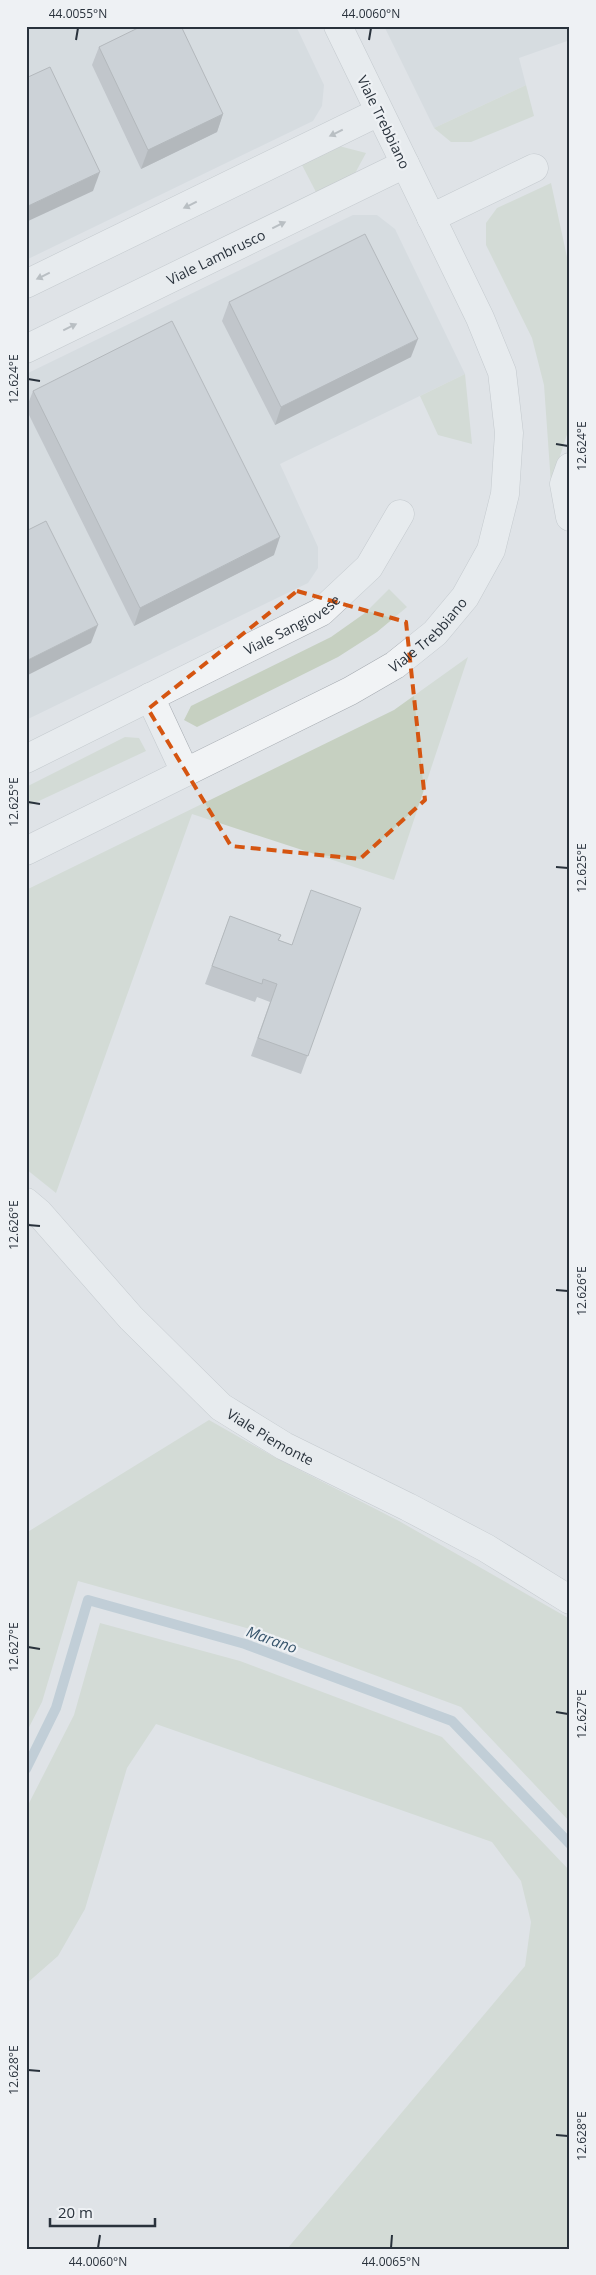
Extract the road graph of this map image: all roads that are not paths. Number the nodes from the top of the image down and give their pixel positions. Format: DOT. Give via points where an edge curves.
graph roads {
  1 [pos="338,26"];
  2 [pos="380,112"];
  3 [pos="405,164"];
  4 [pos="534,168"];
  5 [pos="432,218"];
  6 [pos="26,284"];
  7 [pos="26,349"];
  8 [pos="570,467"];
  9 [pos="400,514"];
  10 [pos="570,516"];
  11 [pos="150,698"];
  12 [pos="26,758"];
  13 [pos="186,772"];
  14 [pos="26,851"];
  15 [pos="26,1202"];
  16 [pos="570,1600"];
  1 -- 2 [label="street, Viale Trebbiano"];
  2 -- 3 [label="street, Viale Trebbiano"];
  2 -- 6 [label="street, one-way"];
  3 -- 5 [label="street, Viale Trebbiano"];
  7 -- 3 [label="street, Viale Lambrusco, one-way"];
  4 -- 5 [label="street"];
  5 -- 13 [label="street, Viale Trebbiano" via="502,372 509,433 505,494 492,550 465,597 441,626 395,665 350,691"];
  8 -- 10 [label="street" via="564,484"];
  9 -- 11 [label="street, Viale Sangiovese" via="369,567 321,612"];
  11 -- 12 [label="street, Viale Sangiovese"];
  11 -- 13 [label="street"];
  13 -- 14 [label="street, Viale Trebbiano"];
  15 -- 16 [label="street, Viale Piemonte" via="131,1318 220,1407 284,1446 486,1548"];
}
